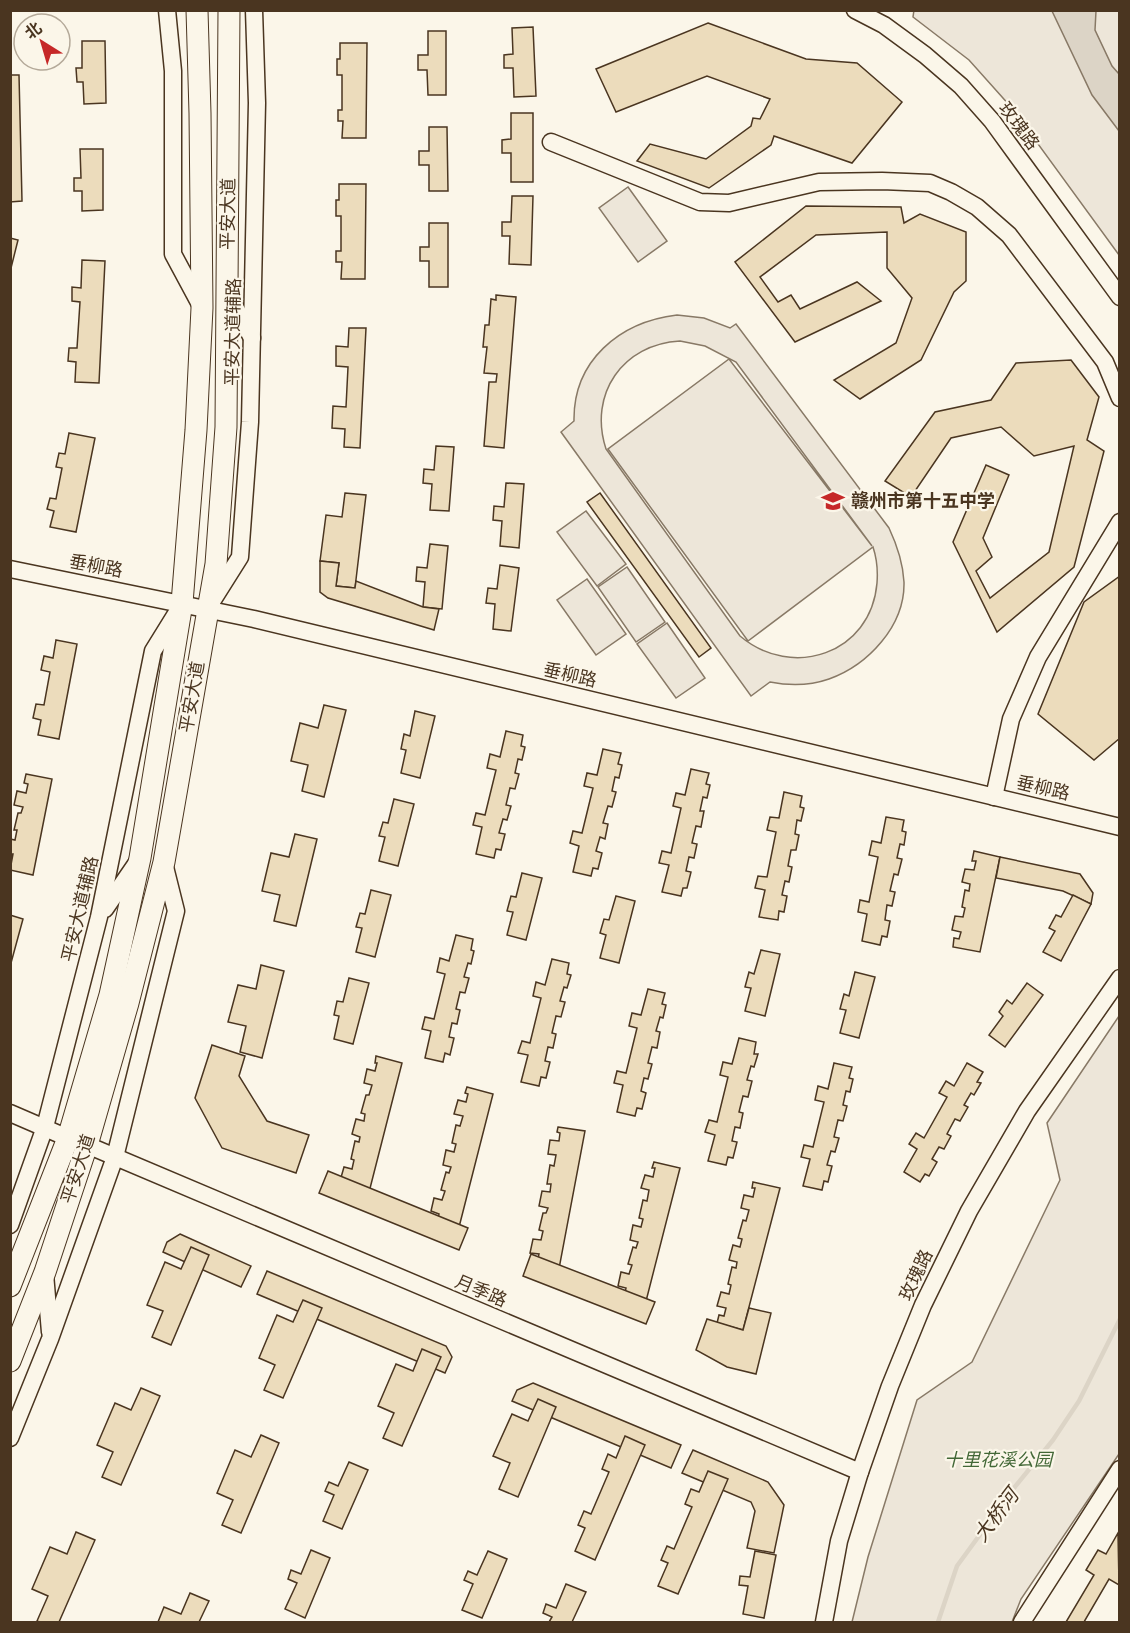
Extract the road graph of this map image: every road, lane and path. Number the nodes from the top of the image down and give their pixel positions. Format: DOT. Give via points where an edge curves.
graph roads {
  1 [pos="167,10"];
  2 [pos="186,10"];
  3 [pos="239,10"];
  4 [pos="254,10"];
  5 [pos="855,10"];
  6 [pos="198,21"];
  7 [pos="230,21"];
  8 [pos="551,142"];
  9 [pos="228,294"];
  10 [pos="1119,297"];
  11 [pos="202,309"];
  12 [pos="252,338"];
  13 [pos="1119,398"];
  14 [pos="1119,522"];
  15 [pos="10,569"];
  16 [pos="182,603"];
  17 [pos="208,609"];
  18 [pos="994,797"];
  19 [pos="1119,827"];
  20 [pos="140,858"];
  21 [pos="164,862"];
  22 [pos="99,917"];
  23 [pos="1119,978"];
  24 [pos="10,1113"];
  25 [pos="45,1127"];
  26 [pos="77,1142"];
  27 [pos="115,1157"];
  28 [pos="10,1225"];
  29 [pos="45,1272"];
  30 [pos="10,1286"];
  31 [pos="50,1339"];
  32 [pos="10,1361"];
  33 [pos="10,1438"];
  34 [pos="1119,1469"];
  35 [pos="860,1472"];
  36 [pos="824,1623"];
  37 [pos="1022,1623"];
  1 -- 11 [label="street, 平安大道辅路" via="173,71 173,254"];
  2 -- 6 [label="street"];
  3 -- 7 [label="street"];
  4 -- 12 [label="street, 平安大道辅路" via="257,103"];
  5 -- 10 [label="street, 玫瑰路" via="884,25 961,86 992,121"];
  6 -- 11 [label="main road, 平安大道"];
  7 -- 9 [label="main road, 平安大道"];
  8 -- 13 [label="street" via="700,202 729,203 819,182 930,183 951,192 977,207 1009,235 1105,362"];
  9 -- 12 [label="street"];
  9 -- 17 [label="main road, 平安大道" via="226,427 217,563"];
  11 -- 16 [label="main road, 平安大道"];
  12 -- 17 [label="street, 平安大道辅路" via="240,557"];
  14 -- 18 [label="street" via="1038,657 1011,719"];
  15 -- 16 [label="street, 垂柳路"];
  16 -- 17 [label="street, 垂柳路"];
  16 -- 20 [label="main road, 平安大道"];
  16 -- 22 [label="street, 平安大道辅路" via="153,651"];
  17 -- 18 [label="street, 垂柳路"];
  17 -- 21 [label="main road, 平安大道"];
  18 -- 19 [label="street, 垂柳路"];
  20 -- 22 [label="street"];
  20 -- 26 [label="main road, 平安大道"];
  21 -- 26 [label="main road, 平安大道" via="128,1003"];
  21 -- 27 [label="street" via="176,911"];
  22 -- 25 [label="street, 平安大道辅路"];
  23 -- 35 [label="street, 玫瑰路" via="1027,1111 969,1210 923,1305"];
  24 -- 25 [label="street, 月季路"];
  25 -- 26 [label="street, 月季路"];
  25 -- 28 [label="street, 平安大道辅路"];
  26 -- 27 [label="street, 月季路"];
  26 -- 29 [label="main road, 平安大道"];
  26 -- 30 [label="main road, 平安大道"];
  27 -- 31 [label="street"];
  27 -- 35 [label="street, 月季路"];
  29 -- 31 [label="street"];
  29 -- 32 [label="main road, 平安大道"];
  31 -- 33 [label="street"];
  34 -- 37 [label="street"];
  35 -- 36 [label="street, 玫瑰路" via="839,1542"];
}
